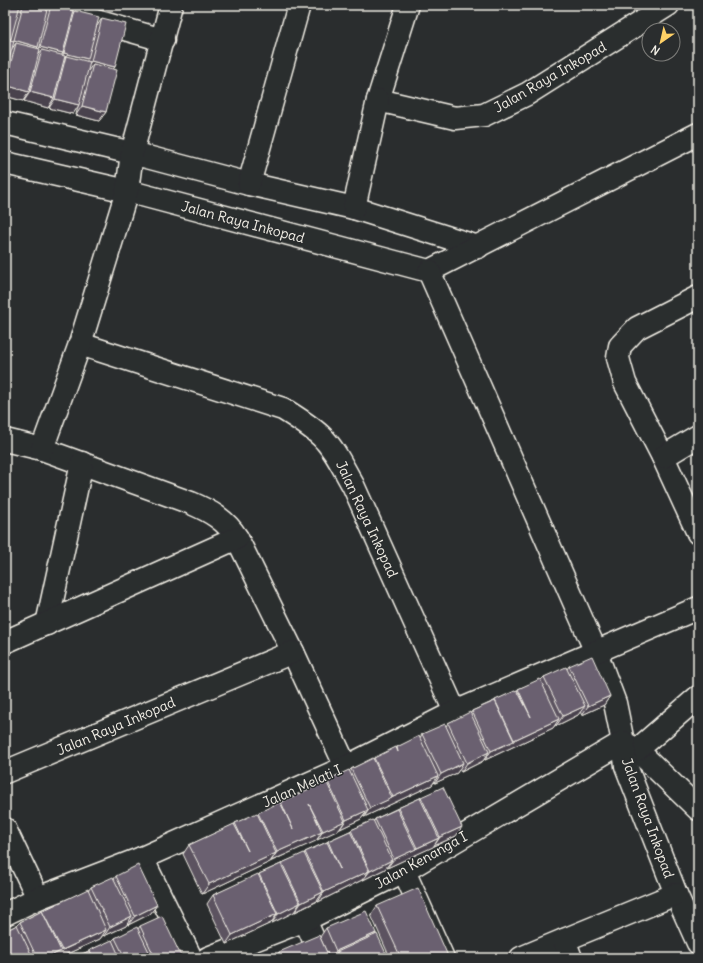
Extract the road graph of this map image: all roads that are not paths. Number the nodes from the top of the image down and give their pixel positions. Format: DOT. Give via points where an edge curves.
graph roads {
  1 [pos="40,5"];
  2 [pos="171,5"];
  3 [pos="299,5"];
  4 [pos="408,5"];
  5 [pos="668,5"];
  6 [pos="163,40"];
  7 [pos="378,100"];
  8 [pos="5,123"];
  9 [pos="698,134"];
  10 [pos="132,153"];
  11 [pos="5,164"];
  12 [pos="249,184"];
  13 [pos="127,191"];
  14 [pos="354,208"];
  15 [pos="478,247"];
  16 [pos="430,271"];
  17 [pos="698,297"];
  18 [pos="80,344"];
  19 [pos="698,436"];
  20 [pos="5,440"];
  21 [pos="42,449"];
  22 [pos="663,457"];
  23 [pos="82,463"];
  24 [pos="698,533"];
  25 [pos="237,538"];
  26 [pos="698,608"];
  27 [pos="47,624"];
  28 [pos="5,642"];
  29 [pos="293,652"];
  30 [pos="596,652"];
  31 [pos="698,697"];
  32 [pos="455,712"];
  33 [pos="630,746"];
  34 [pos="346,767"];
  35 [pos="5,772"];
  36 [pos="698,809"];
  37 [pos="5,829"];
  38 [pos="142,858"];
  39 [pos="404,871"];
  40 [pos="676,894"];
  41 [pos="38,898"];
  42 [pos="5,914"];
  43 [pos="305,920"];
  44 [pos="698,943"];
  45 [pos="567,949"];
  46 [pos="191,958"];
  47 [pos="208,958"];
  48 [pos="322,958"];
  49 [pos="443,958"];
  50 [pos="521,958"];
  1 -- 6 [label="street"];
  2 -- 6 [label="street"];
  3 -- 12 [label="street"];
  4 -- 7 [label="street"];
  5 -- 7 [label="street, Jalan Raya Inkopad" via="527,94 484,115 455,118"];
  6 -- 10 [label="street"];
  7 -- 14 [label="street"];
  8 -- 10 [label="street"];
  9 -- 15 [label="street"];
  10 -- 12 [label="street"];
  10 -- 13 [label="street"];
  11 -- 13 [label="street, Jalan Raya Inkopad"];
  12 -- 14 [label="street"];
  13 -- 16 [label="street, Jalan Raya Inkopad"];
  13 -- 18 [label="street"];
  14 -- 15 [label="street"];
  15 -- 16 [label="street"];
  16 -- 30 [label="street, Jalan Raya Inkopad"];
  17 -- 22 [label="street" via="637,328 620,346 618,358 625,382"];
  18 -- 21 [label="street"];
  18 -- 32 [label="street, Jalan Raya Inkopad" via="283,409 306,423 322,437 353,485"];
  19 -- 22 [label="street"];
  20 -- 21 [label="street"];
  21 -- 23 [label="street"];
  22 -- 24 [label="street"];
  23 -- 25 [label="street" via="205,509 231,529"];
  23 -- 27 [label="street"];
  25 -- 27 [label="street"];
  25 -- 29 [label="street"];
  26 -- 30 [label="street"];
  27 -- 28 [label="street"];
  29 -- 34 [label="street"];
  29 -- 35 [label="street, Jalan Raya Inkopad"];
  30 -- 32 [label="street, Jalan Melati I"];
  30 -- 33 [label="street, Jalan Raya Inkopad"];
  31 -- 33 [label="street, Jalan Raya Inkopad"];
  32 -- 34 [label="street, Jalan Melati I"];
  33 -- 36 [label="street, Jalan Raya Inkopad"];
  33 -- 39 [label="street, Jalan Kenanga I"];
  33 -- 40 [label="street, Jalan Raya Inkopad" via="626,766"];
  34 -- 38 [label="street, Jalan Melati I"];
  37 -- 41 [label="street"];
  38 -- 41 [label="street, Jalan Melati I"];
  38 -- 46 [label="street"];
  39 -- 43 [label="street, Jalan Kenanga I"];
  39 -- 49 [label="street"];
  40 -- 44 [label="street, Jalan Raya Inkopad"];
  40 -- 45 [label="street, Jalan Raya Inkopad"];
  41 -- 42 [label="street, Jalan Melati I"];
  43 -- 47 [label="street, Jalan Kenanga I"];
  43 -- 48 [label="street"];
  45 -- 50 [label="street, Jalan Raya Inkopad"];
}
